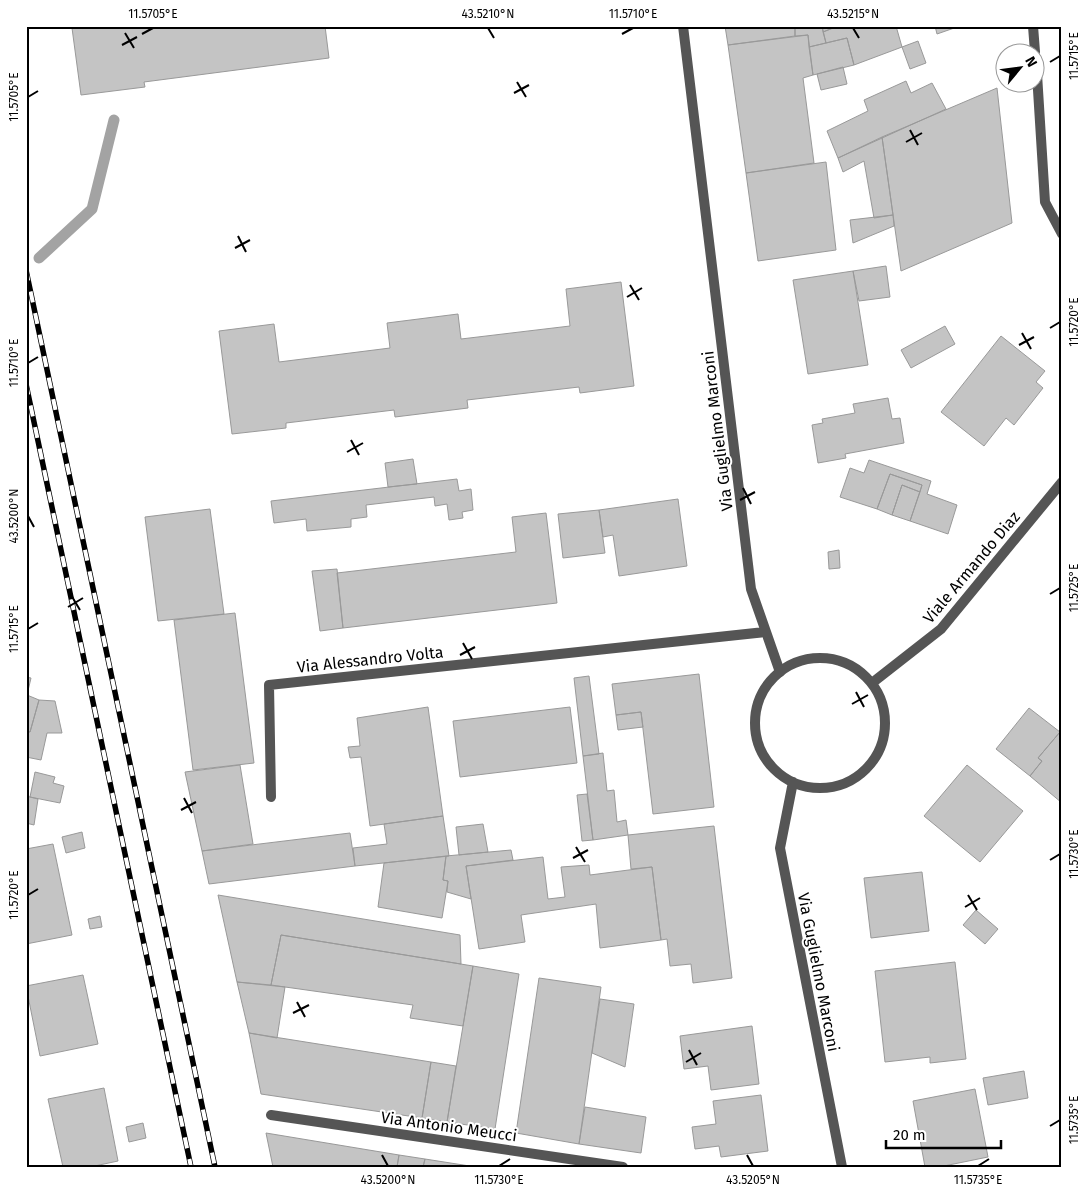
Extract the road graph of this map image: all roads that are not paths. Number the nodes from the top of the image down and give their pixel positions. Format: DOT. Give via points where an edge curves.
graph roads {
  1 [pos="683,26"];
  2 [pos="1033,26"];
  3 [pos="1034,42"];
  4 [pos="1038,92"];
  5 [pos="1062,234"];
  6 [pos="1062,482"];
  7 [pos="765,632"];
  8 [pos="780,672"];
  9 [pos="872,683"];
  10 [pos="794,782"];
  11 [pos="270,797"];
  12 [pos="271,1115"];
  13 [pos="623,1167"];
  14 [pos="842,1167"];
  1 -- 7 [label="street, Via Guglielmo Marconi" via="751,589"];
  2 -- 3 [label="street"];
  4 -- 5 [label="street" via="1045,202"];
  6 -- 9 [label="street, Viale Armando Diaz" via="941,629"];
  7 -- 8 [label="street, Via Guglielmo Marconi"];
  7 -- 11 [label="street, Via Alessandro Volta" via="269,685"];
  8 -- 9 [label="street" via="811,658 828,658 860,671"];
  8 -- 10 [label="street" via="765,688 756,709 756,731 762,752 775,770"];
  9 -- 10 [label="street" via="881,700 885,719 884,738 871,763 849,782 831,788"];
  10 -- 14 [label="street, Via Guglielmo Marconi" via="780,848"];
  12 -- 13 [label="street, Via Antonio Meucci"];
}
